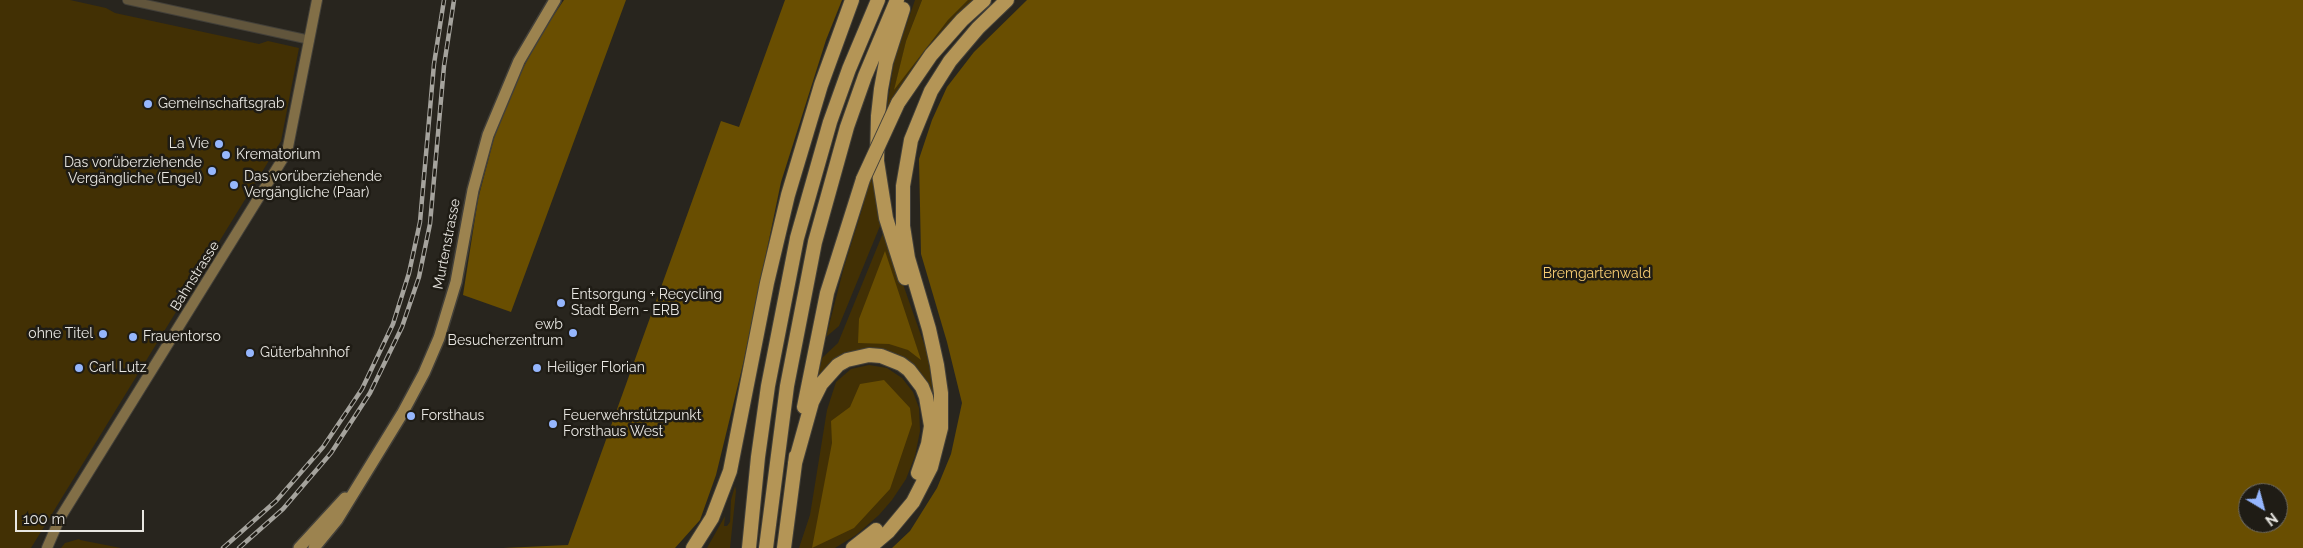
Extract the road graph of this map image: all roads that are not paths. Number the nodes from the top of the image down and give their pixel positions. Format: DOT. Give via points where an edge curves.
graph roads {
  1 [pos="127,0"];
  2 [pos="317,0"];
  3 [pos="555,0"];
  4 [pos="853,0"];
  5 [pos="878,0"];
  6 [pos="897,0"];
  7 [pos="907,0"];
  8 [pos="984,0"];
  9 [pos="1007,0"];
  10 [pos="310,40"];
  11 [pos="937,365"];
  12 [pos="795,463"];
  13 [pos="356,488"];
  14 [pos="48,548"];
  15 [pos="299,548"];
  16 [pos="314,548"];
  17 [pos="693,548"];
  18 [pos="749,548"];
  19 [pos="766,548"];
  20 [pos="784,548"];
  21 [pos="853,548"];
  22 [pos="869,548"];
  1 -- 10 [label="street"];
  2 -- 10 [label="street, Bahnstrasse"];
  3 -- 13 [label="main road, Murtenstrasse" via="519,61 488,135 472,190 456,282 435,346 412,397"];
  4 -- 17 [label="highway" via="807,128 786,203 730,471 712,518"];
  5 -- 18 [label="highway" via="830,122 797,238 767,394"];
  6 -- 19 [label="highway" via="847,127 815,242 787,386"];
  7 -- 11 [label="highway" via="892,38 881,89 879,180 891,240"];
  8 -- 12 [label="highway, bridge" via="930,55 898,103 863,179 820,321"];
  9 -- 11 [label="highway" via="968,39 940,76 917,123 908,155 902,206 905,242"];
  10 -- 14 [label="street, Bahnstrasse" via="284,158 64,511"];
  11 -- 22 [label="highway" via="942,417 931,467 913,502 888,532"];
  12 -- 20 [label="highway"];
  12 -- 21 [label="highway" via="816,393 838,365 857,357 881,356 901,364 917,378 930,409 923,463 893,513"];
  13 -- 15 [label="main road, Murtenstrasse"];
  13 -- 16 [label="main road, Murtenstrasse" via="338,520"];
}
